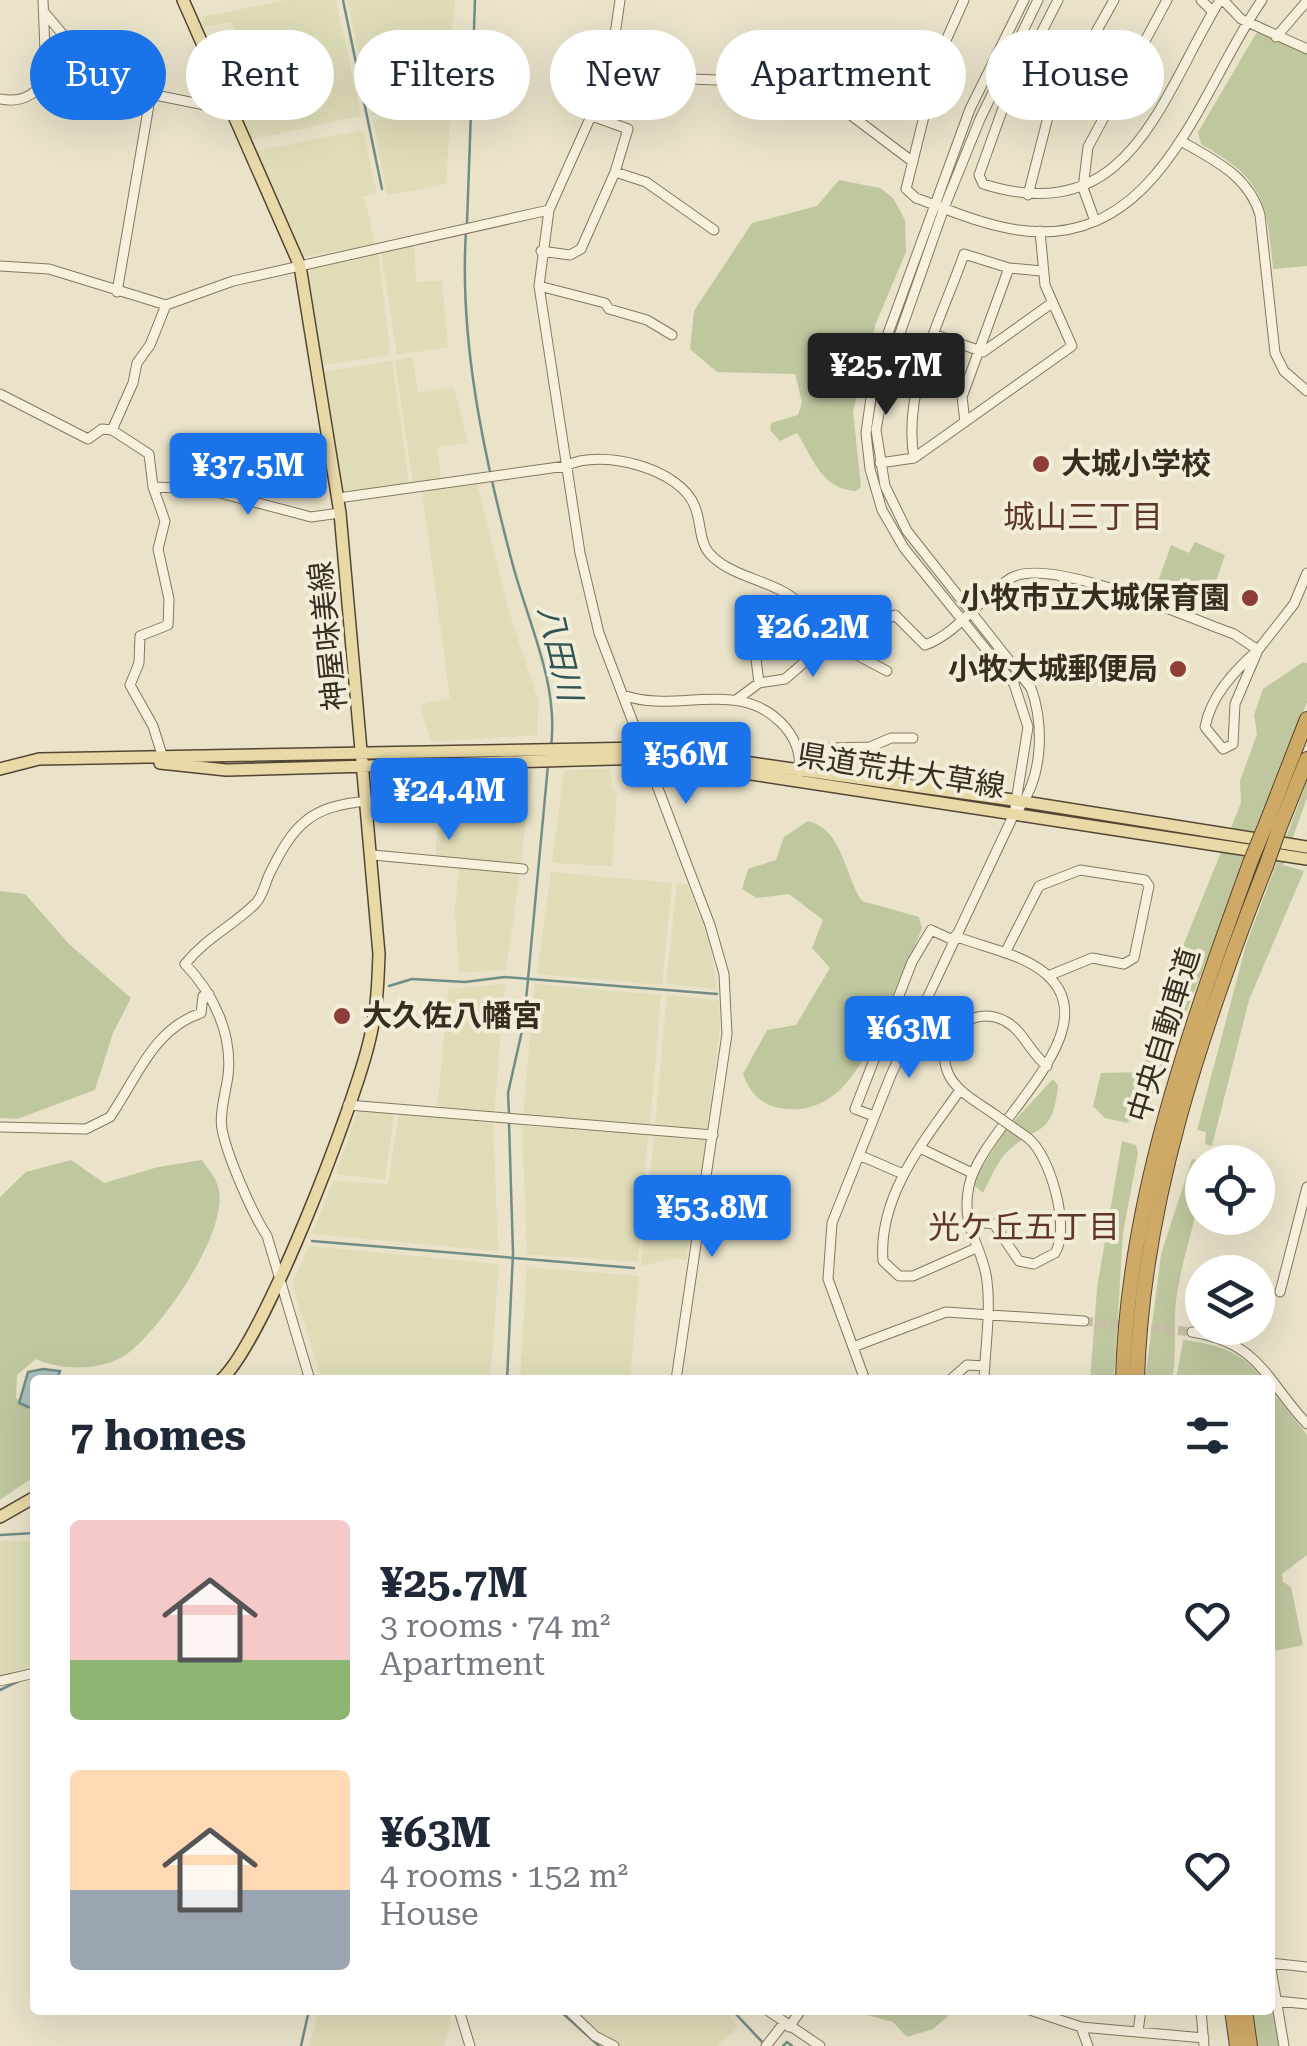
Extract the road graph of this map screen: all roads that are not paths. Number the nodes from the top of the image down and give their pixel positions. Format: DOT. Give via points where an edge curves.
graph roads {
  1 [pos="43,0"];
  2 [pos="183,0"];
  3 [pos="620,0"];
  4 [pos="964,0"];
  5 [pos="1024,0"];
  6 [pos="1038,0"];
  7 [pos="1058,0"];
  8 [pos="1114,0"];
  9 [pos="1167,0"];
  10 [pos="1201,0"];
  11 [pos="1222,0"];
  12 [pos="1262,0"];
  13 [pos="1307,2"];
  14 [pos="44,12"];
  15 [pos="1212,12"];
  16 [pos="1247,22"];
  17 [pos="58,30"];
  18 [pos="196,30"];
  19 [pos="616,30"];
  20 [pos="1276,37"];
  21 [pos="1307,49"];
  22 [pos="696,79"];
  23 [pos="0,99"];
  24 [pos="146,120"];
  25 [pos="235,120"];
  26 [pos="590,120"];
  27 [pos="603,120"];
  28 [pos="1181,142"];
  29 [pos="914,162"];
  30 [pos="615,172"];
  31 [pos="1083,188"];
  32 [pos="1028,195"];
  33 [pos="939,206"];
  34 [pos="549,210"];
  35 [pos="1095,221"];
  36 [pos="714,230"];
  37 [pos="1040,231"];
  38 [pos="541,251"];
  39 [pos="0,266"];
  40 [pos="300,266"];
  41 [pos="1009,268"];
  42 [pos="1042,271"];
  43 [pos="538,286"];
  44 [pos="117,292"];
  45 [pos="1052,302"];
  46 [pos="166,305"];
  47 [pos="988,328"];
  48 [pos="936,335"];
  49 [pos="1005,335"];
  50 [pos="672,336"];
  51 [pos="979,352"];
  52 [pos="1307,391"];
  53 [pos="0,394"];
  54 [pos="965,422"];
  55 [pos="112,430"];
  56 [pos="914,458"];
  57 [pos="880,463"];
  58 [pos="566,466"];
  59 [pos="153,487"];
  60 [pos="338,498"];
  61 [pos="340,514"];
  62 [pos="1307,572"];
  63 [pos="970,610"];
  64 [pos="960,618"];
  65 [pos="762,624"];
  66 [pos="830,629"];
  67 [pos="1258,650"];
  68 [pos="814,654"];
  69 [pos="887,671"];
  70 [pos="759,683"];
  71 [pos="622,695"];
  72 [pos="736,700"];
  73 [pos="1307,719"];
  74 [pos="913,738"];
  75 [pos="799,749"];
  76 [pos="646,753"];
  77 [pos="126,757"];
  78 [pos="163,758"];
  79 [pos="1307,758"];
  80 [pos="365,760"];
  81 [pos="0,769"];
  82 [pos="798,774"];
  83 [pos="368,801"];
  84 [pos="1018,801"];
  85 [pos="1014,814"];
  86 [pos="1273,826"];
  87 [pos="1307,847"];
  88 [pos="373,856"];
  89 [pos="1307,859"];
  90 [pos="522,869"];
  91 [pos="954,938"];
  92 [pos="1005,954"];
  93 [pos="1048,976"];
  94 [pos="209,994"];
  95 [pos="1047,1066"];
  96 [pos="960,1090"];
  97 [pos="348,1106"];
  98 [pos="874,1116"];
  99 [pos="0,1128"];
  100 [pos="713,1135"];
  101 [pos="920,1148"];
  102 [pos="858,1155"];
  103 [pos="972,1173"];
  104 [pos="903,1174"];
  105 [pos="1307,1187"];
  106 [pos="968,1221"];
  107 [pos="974,1249"];
  108 [pos="280,1275"];
  109 [pos="1280,1292"];
  110 [pos="986,1313"];
  111 [pos="1084,1322"];
  112 [pos="1233,1345"];
  113 [pos="853,1347"];
  114 [pos="984,1366"];
  115 [pos="224,1375"];
  116 [pos="310,1375"];
  117 [pos="677,1375"];
  118 [pos="863,1375"];
  119 [pos="956,1375"];
  120 [pos="984,1375"];
  121 [pos="1123,1375"];
  122 [pos="1138,1375"];
  123 [pos="1268,1375"];
  124 [pos="1275,1383"];
  125 [pos="1307,1424"];
  126 [pos="30,1500"];
  127 [pos="0,1517"];
  128 [pos="30,1673"];
  129 [pos="0,1682"];
  130 [pos="1275,1964"];
  131 [pos="1307,1967"];
  132 [pos="1275,1990"];
  133 [pos="1277,2001"];
  134 [pos="1307,2004"];
  135 [pos="461,2015"];
  136 [pos="573,2015"];
  137 [pos="774,2015"];
  138 [pos="797,2015"];
  139 [pos="1045,2015"];
  140 [pos="1140,2015"];
  141 [pos="1201,2015"];
  142 [pos="1233,2015"];
  143 [pos="1246,2015"];
  144 [pos="787,2025"];
  145 [pos="1080,2027"];
  146 [pos="1138,2031"];
  147 [pos="1204,2042"];
  148 [pos="470,2046"];
  149 [pos="614,2046"];
  150 [pos="766,2046"];
  151 [pos="820,2046"];
  152 [pos="1088,2046"];
  153 [pos="1237,2046"];
  154 [pos="1250,2046"];
  155 [pos="1284,2046"];
  1 -- 14 [label="street"];
  2 -- 18 [label="main road, 神屋味美線"];
  3 -- 19 [label="street"];
  4 -- 29 [label="street" via="939,56"];
  5 -- 33 [label="street" via="970,108"];
  6 -- 33 [label="street"];
  7 -- 32 [label="street" via="1003,108 979,175 983,184"];
  8 -- 32 [label="street" via="1048,117"];
  9 -- 31 [label="street" via="1095,127 1082,167"];
  10 -- 15 [label="street"];
  11 -- 15 [label="street"];
  11 -- 16 [label="street"];
  12 -- 16 [label="street"];
  13 -- 20 [label="street"];
  14 -- 17 [label="street"];
  14 -- 23 [label="street" via="46,78 22,100"];
  15 -- 31 [label="street" via="1141,141 1116,168"];
  16 -- 20 [label="street"];
  16 -- 28 [label="street"];
  20 -- 21 [label="street"];
  22 -- 29 [label="street" via="816,88"];
  24 -- 44 [label="street"];
  25 -- 40 [label="main road, 神屋味美線"];
  26 -- 34 [label="street"];
  27 -- 30 [label="street" via="628,129"];
  28 -- 35 [label="street" via="1151,183"];
  28 -- 52 [label="street" via="1234,173 1252,196 1260,215 1275,353"];
  29 -- 33 [label="street" via="906,189"];
  30 -- 36 [label="street" via="646,182"];
  30 -- 38 [label="street" via="581,249 570,255"];
  31 -- 32 [label="street"];
  31 -- 35 [label="street"];
  33 -- 37 [label="street" via="997,226"];
  33 -- 57 [label="street" via="881,390"];
  33 -- 64 [label="street" via="875,369 867,453 891,528"];
  34 -- 38 [label="street"];
  34 -- 40 [label="street"];
  35 -- 37 [label="street"];
  37 -- 42 [label="street"];
  38 -- 43 [label="street"];
  39 -- 44 [label="street" via="49,270"];
  40 -- 46 [label="street" via="233,280"];
  40 -- 60 [label="main road, 神屋味美線"];
  41 -- 42 [label="street"];
  41 -- 47 [label="street"];
  41 -- 48 [label="street" via="964,254"];
  42 -- 45 [label="street"];
  43 -- 50 [label="street" via="606,303"];
  43 -- 58 [label="street"];
  44 -- 46 [label="street"];
  45 -- 49 [label="street"];
  45 -- 54 [label="street" via="1072,346"];
  46 -- 55 [label="street"];
  47 -- 49 [label="street"];
  47 -- 51 [label="street"];
  48 -- 51 [label="street"];
  48 -- 56 [label="street" via="911,414"];
  49 -- 51 [label="street"];
  51 -- 54 [label="street" via="962,397"];
  53 -- 55 [label="street" via="88,439"];
  54 -- 56 [label="street"];
  55 -- 59 [label="street" via="149,454"];
  56 -- 57 [label="street"];
  57 -- 63 [label="street" via="907,531"];
  58 -- 60 [label="street"];
  58 -- 66 [label="street" via="578,460 627,463 674,481 695,506 700,538 712,557 790,595"];
  58 -- 71 [label="street" via="592,602"];
  59 -- 61 [label="street" via="220,492 310,517"];
  59 -- 78 [label="street" via="165,521 158,548 168,625 140,636 130,685"];
  60 -- 61 [label="main road, 神屋味美線"];
  61 -- 80 [label="main road, 神屋味美線"];
  62 -- 67 [label="street" via="1294,604"];
  63 -- 64 [label="street"];
  63 -- 67 [label="street" via="1022,572 1047,571 1234,634"];
  63 -- 84 [label="street" via="1024,677 1038,712 1040,744"];
  64 -- 66 [label="street" via="928,644 894,615 852,637"];
  64 -- 84 [label="street" via="1024,705 1028,743"];
  65 -- 70 [label="street" via="754,643"];
  66 -- 68 [label="street"];
  67 -- 67 [label="street" via="1208,712 1205,727 1223,749 1233,744 1238,694"];
  68 -- 69 [label="street" via="838,645"];
  68 -- 70 [label="street" via="785,679"];
  70 -- 72 [label="street"];
  71 -- 72 [label="street" via="644,702"];
  71 -- 76 [label="street"];
  72 -- 75 [label="street" via="776,717"];
  73 -- 86 [label="highway, 中央自動車道"];
  74 -- 75 [label="street"];
  75 -- 82 [label="street"];
  76 -- 80 [label="main road, 県道荒井大草線"];
  76 -- 82 [label="main road, 県道荒井大草線"];
  76 -- 100 [label="street" via="724,974 727,1034"];
  77 -- 78 [label="main road, 県道荒井大草線"];
  77 -- 80 [label="main road, 県道荒井大草線" via="198,770"];
  77 -- 81 [label="main road, 県道荒井大草線" via="38,759"];
  78 -- 80 [label="main road, 県道荒井大草線"];
  79 -- 86 [label="highway, 中央自動車道"];
  80 -- 83 [label="main road, 神屋味美線"];
  82 -- 84 [label="main road, 県道荒井大草線"];
  82 -- 85 [label="main road, 県道荒井大草線"];
  83 -- 88 [label="main road, 神屋味美線"];
  83 -- 94 [label="street" via="334,804 306,817 260,899 204,940 185,964"];
  84 -- 85 [label="street"];
  84 -- 87 [label="main road, 県道荒井大草線"];
  85 -- 89 [label="main road, 県道荒井大草線"];
  85 -- 91 [label="street"];
  86 -- 121 [label="highway, 中央自動車道, bridge" via="1250,863 1185,1050 1149,1187"];
  86 -- 122 [label="highway, 中央自動車道, bridge" via="1266,866 1214,1005 1175,1140 1151,1248"];
  88 -- 90 [label="street"];
  88 -- 97 [label="main road, 神屋味美線" via="377,990"];
  91 -- 92 [label="street"];
  91 -- 98 [label="street"];
  91 -- 98 [label="street" via="931,930 912,962 855,1109"];
  92 -- 93 [label="street"];
  92 -- 93 [label="street" via="1039,886 1080,870 1144,880 1149,886 1134,958 1124,964 1092,958"];
  93 -- 95 [label="street" via="1064,1016"];
  94 -- 99 [label="street" via="202,1013 160,1040 99,1125"];
  94 -- 108 [label="street" via="223,1025 229,1067 221,1127"];
  95 -- 96 [label="street" via="1004,1020 969,1018 953,1031 944,1052"];
  95 -- 103 [label="street"];
  96 -- 101 [label="street"];
  96 -- 106 [label="street, bridge" via="1047,1159 1062,1231 1055,1253 1042,1262 1019,1260 994,1224"];
  97 -- 100 [label="street"];
  97 -- 108 [label="main road, 神屋味美線"];
  98 -- 102 [label="street"];
  100 -- 117 [label="street"];
  101 -- 103 [label="street"];
  101 -- 104 [label="street"];
  102 -- 104 [label="street"];
  102 -- 113 [label="street" via="827,1253 828,1279"];
  103 -- 106 [label="street"];
  104 -- 107 [label="street" via="882,1244 891,1272 914,1276"];
  105 -- 109 [label="street"];
  106 -- 107 [label="street"];
  107 -- 110 [label="street" via="986,1276"];
  108 -- 115 [label="main road, 神屋味美線" via="252,1341"];
  108 -- 116 [label="street"];
  110 -- 111 [label="street"];
  110 -- 113 [label="street" via="935,1314"];
  110 -- 114 [label="street"];
  112 -- 123 [label="street"];
  113 -- 118 [label="street"];
  114 -- 119 [label="street" via="967,1365"];
  114 -- 120 [label="street"];
  124 -- 125 [label="street"];
  126 -- 127 [label="main road"];
  128 -- 129 [label="street"];
  130 -- 131 [label="street"];
  132 -- 133 [label="street"];
  133 -- 134 [label="street"];
  133 -- 155 [label="street"];
  135 -- 148 [label="street"];
  136 -- 149 [label="street"];
  137 -- 144 [label="street"];
  138 -- 144 [label="street"];
  139 -- 145 [label="street"];
  140 -- 146 [label="street"];
  141 -- 147 [label="street"];
  142 -- 153 [label="highway"];
  143 -- 154 [label="highway"];
  144 -- 150 [label="street"];
  144 -- 151 [label="street"];
  145 -- 146 [label="street"];
  145 -- 152 [label="street"];
  146 -- 147 [label="street"];
}
